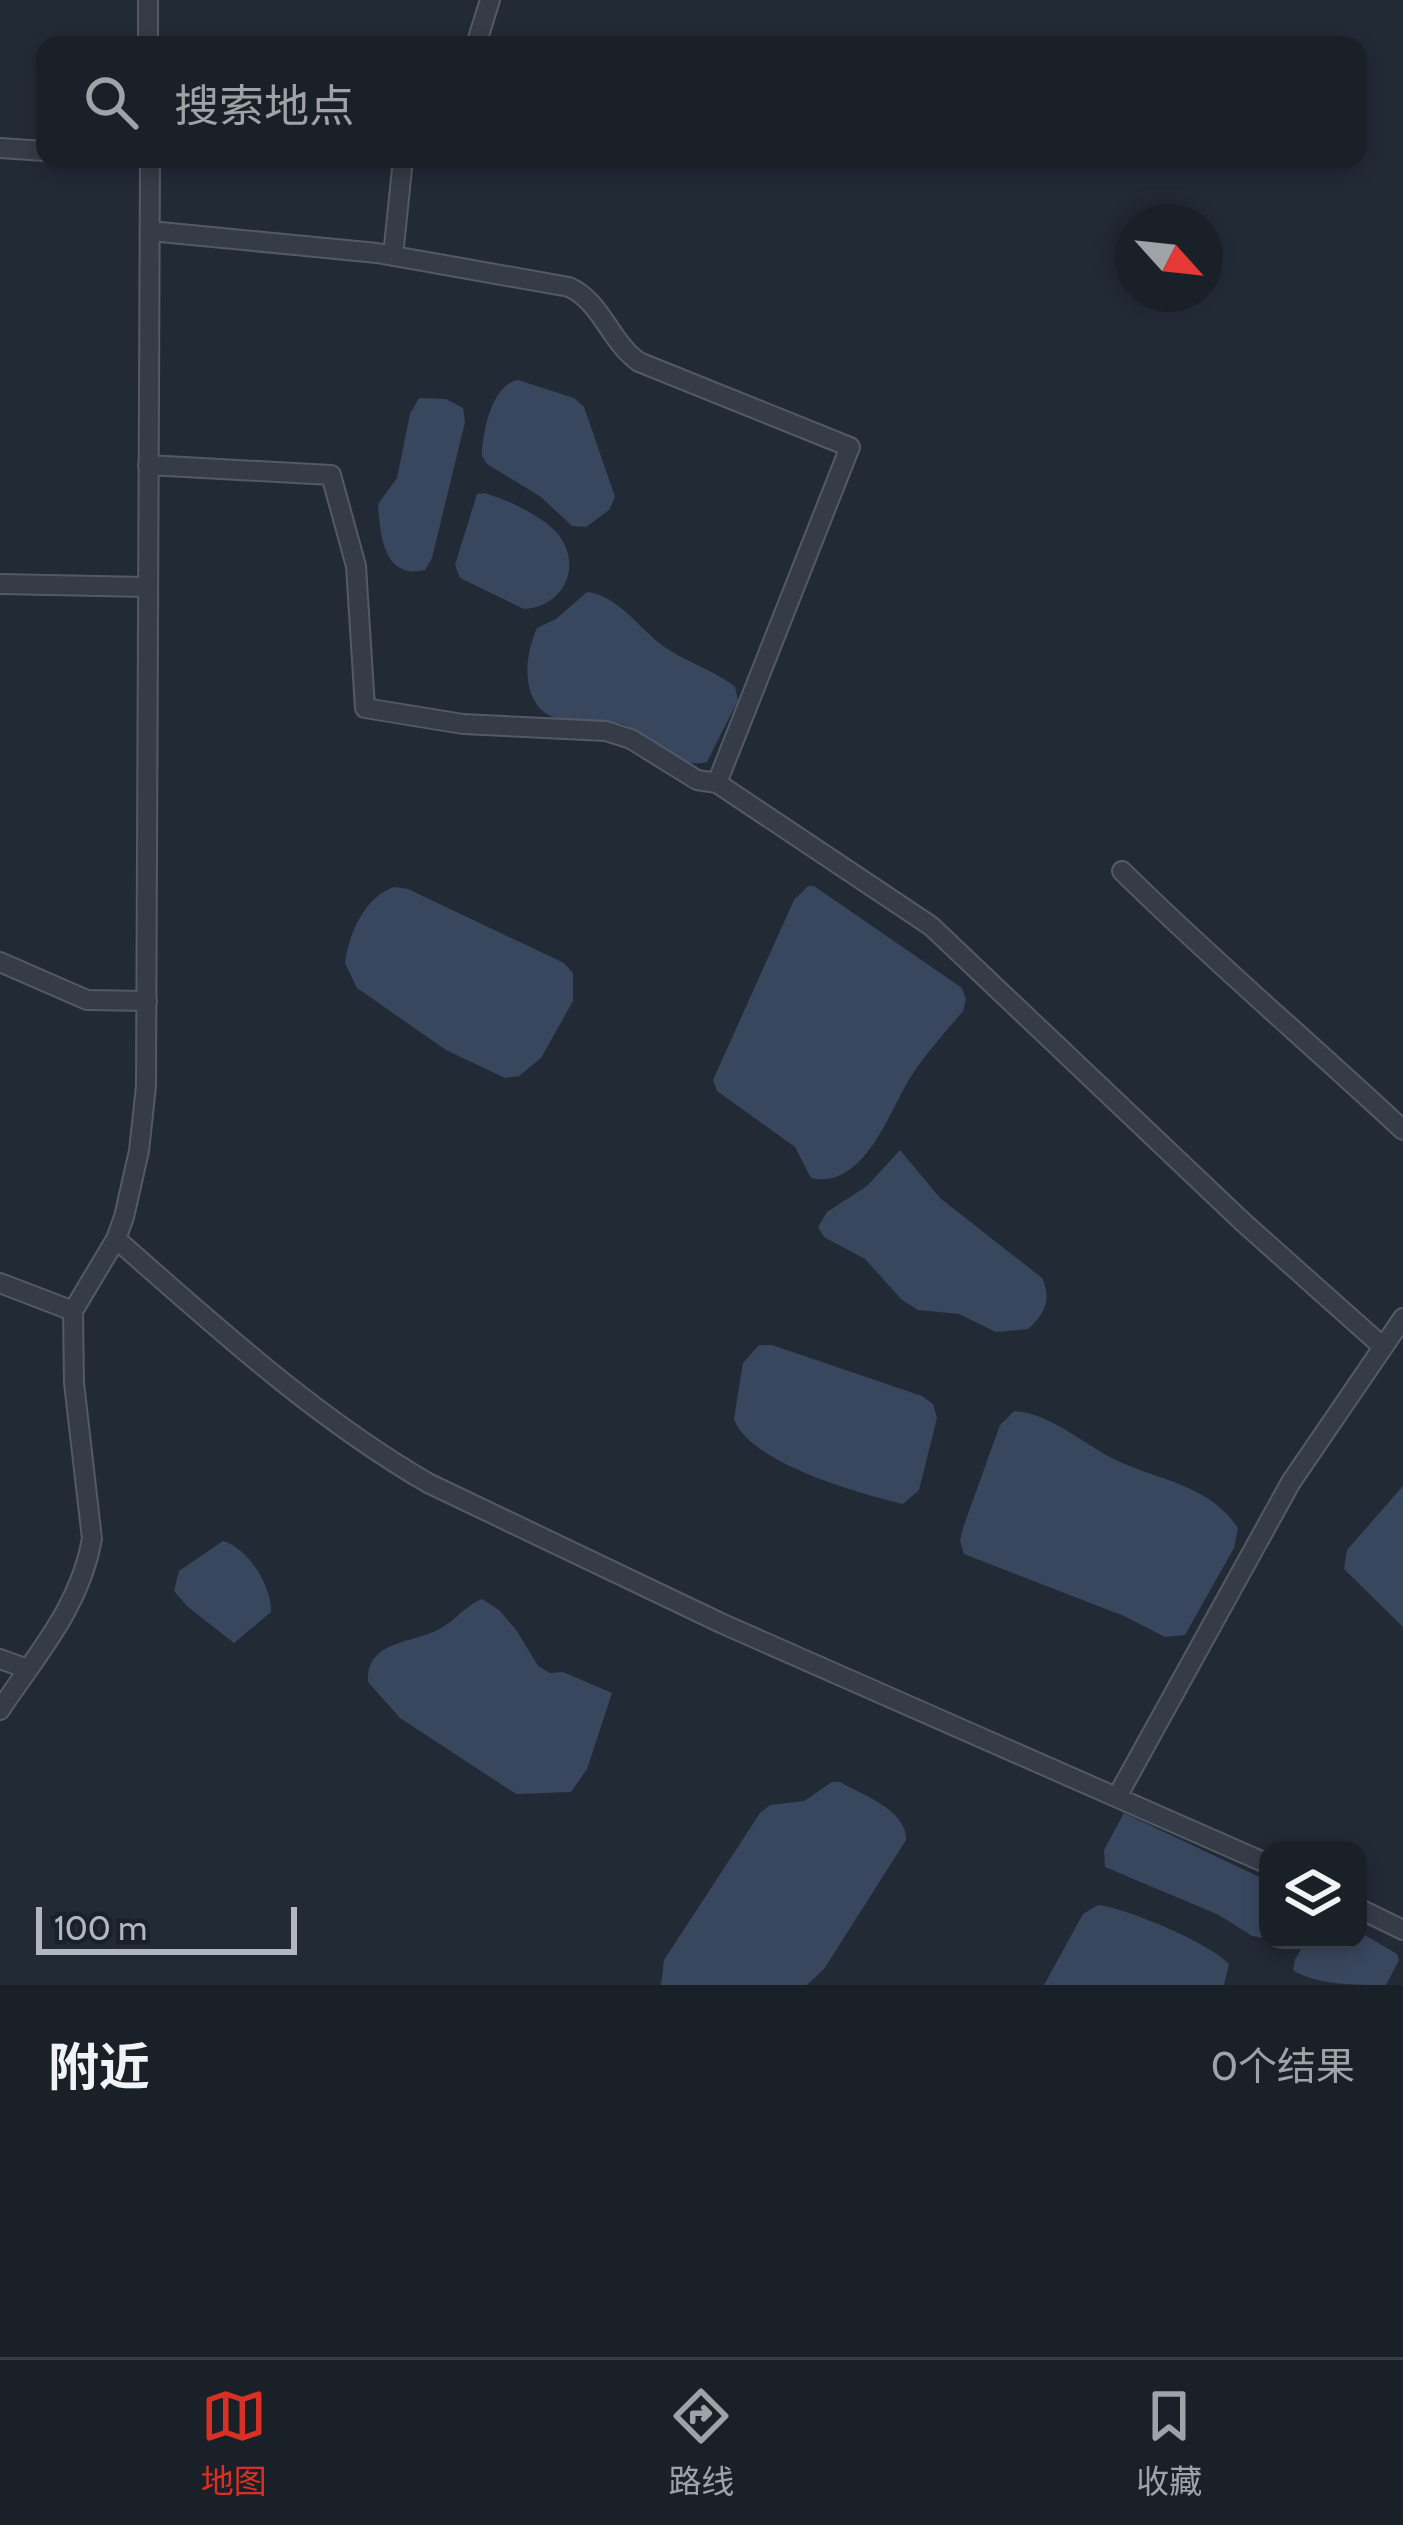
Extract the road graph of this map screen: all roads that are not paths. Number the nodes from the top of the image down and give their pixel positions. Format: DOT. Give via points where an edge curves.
graph roads {
  1 [pos="148,0"];
  2 [pos="490,0"];
  3 [pos="148,36"];
  4 [pos="479,36"];
  5 [pos="0,148"];
  6 [pos="36,151"];
  7 [pos="145,168"];
  8 [pos="402,168"];
  9 [pos="150,231"];
  10 [pos="393,256"];
  11 [pos="148,465"];
  12 [pos="0,584"];
  13 [pos="146,587"];
  14 [pos="717,783"];
  15 [pos="1122,871"];
  16 [pos="0,962"];
  17 [pos="146,1001"];
  18 [pos="1403,1130"];
  19 [pos="116,1238"];
  20 [pos="5,1285"];
  21 [pos="0,1309"];
  22 [pos="73,1312"];
  23 [pos="1403,1318"];
  24 [pos="1382,1346"];
  25 [pos="0,1659"];
  26 [pos="28,1669"];
  27 [pos="0,1710"];
  28 [pos="1118,1796"];
  29 [pos="1259,1860"];
  30 [pos="1367,1912"];
  31 [pos="1403,1930"];
  1 -- 3 [label="street"];
  2 -- 4 [label="street"];
  5 -- 6 [label="street"];
  7 -- 9 [label="street"];
  8 -- 10 [label="street"];
  9 -- 10 [label="street"];
  9 -- 11 [label="street"];
  10 -- 14 [label="street" via="569,287 588,298 638,362 850,447"];
  11 -- 13 [label="street"];
  11 -- 14 [label="street" via="331,476 356,566 365,708 463,724 607,731"];
  12 -- 13 [label="street"];
  13 -- 17 [label="street"];
  14 -- 24 [label="street" via="931,926"];
  15 -- 18 [label="street"];
  16 -- 17 [label="street" via="87,1000"];
  17 -- 19 [label="street" via="140,1151"];
  19 -- 22 [label="street"];
  19 -- 28 [label="street" via="302,1398 428,1484 723,1624"];
  20 -- 21 [label="street"];
  20 -- 22 [label="street"];
  22 -- 26 [label="street" via="92,1539 68,1612"];
  23 -- 24 [label="street"];
  24 -- 28 [label="street" via="1292,1482"];
  25 -- 26 [label="street"];
  26 -- 27 [label="street"];
  28 -- 29 [label="street"];
  30 -- 31 [label="street"];
}
